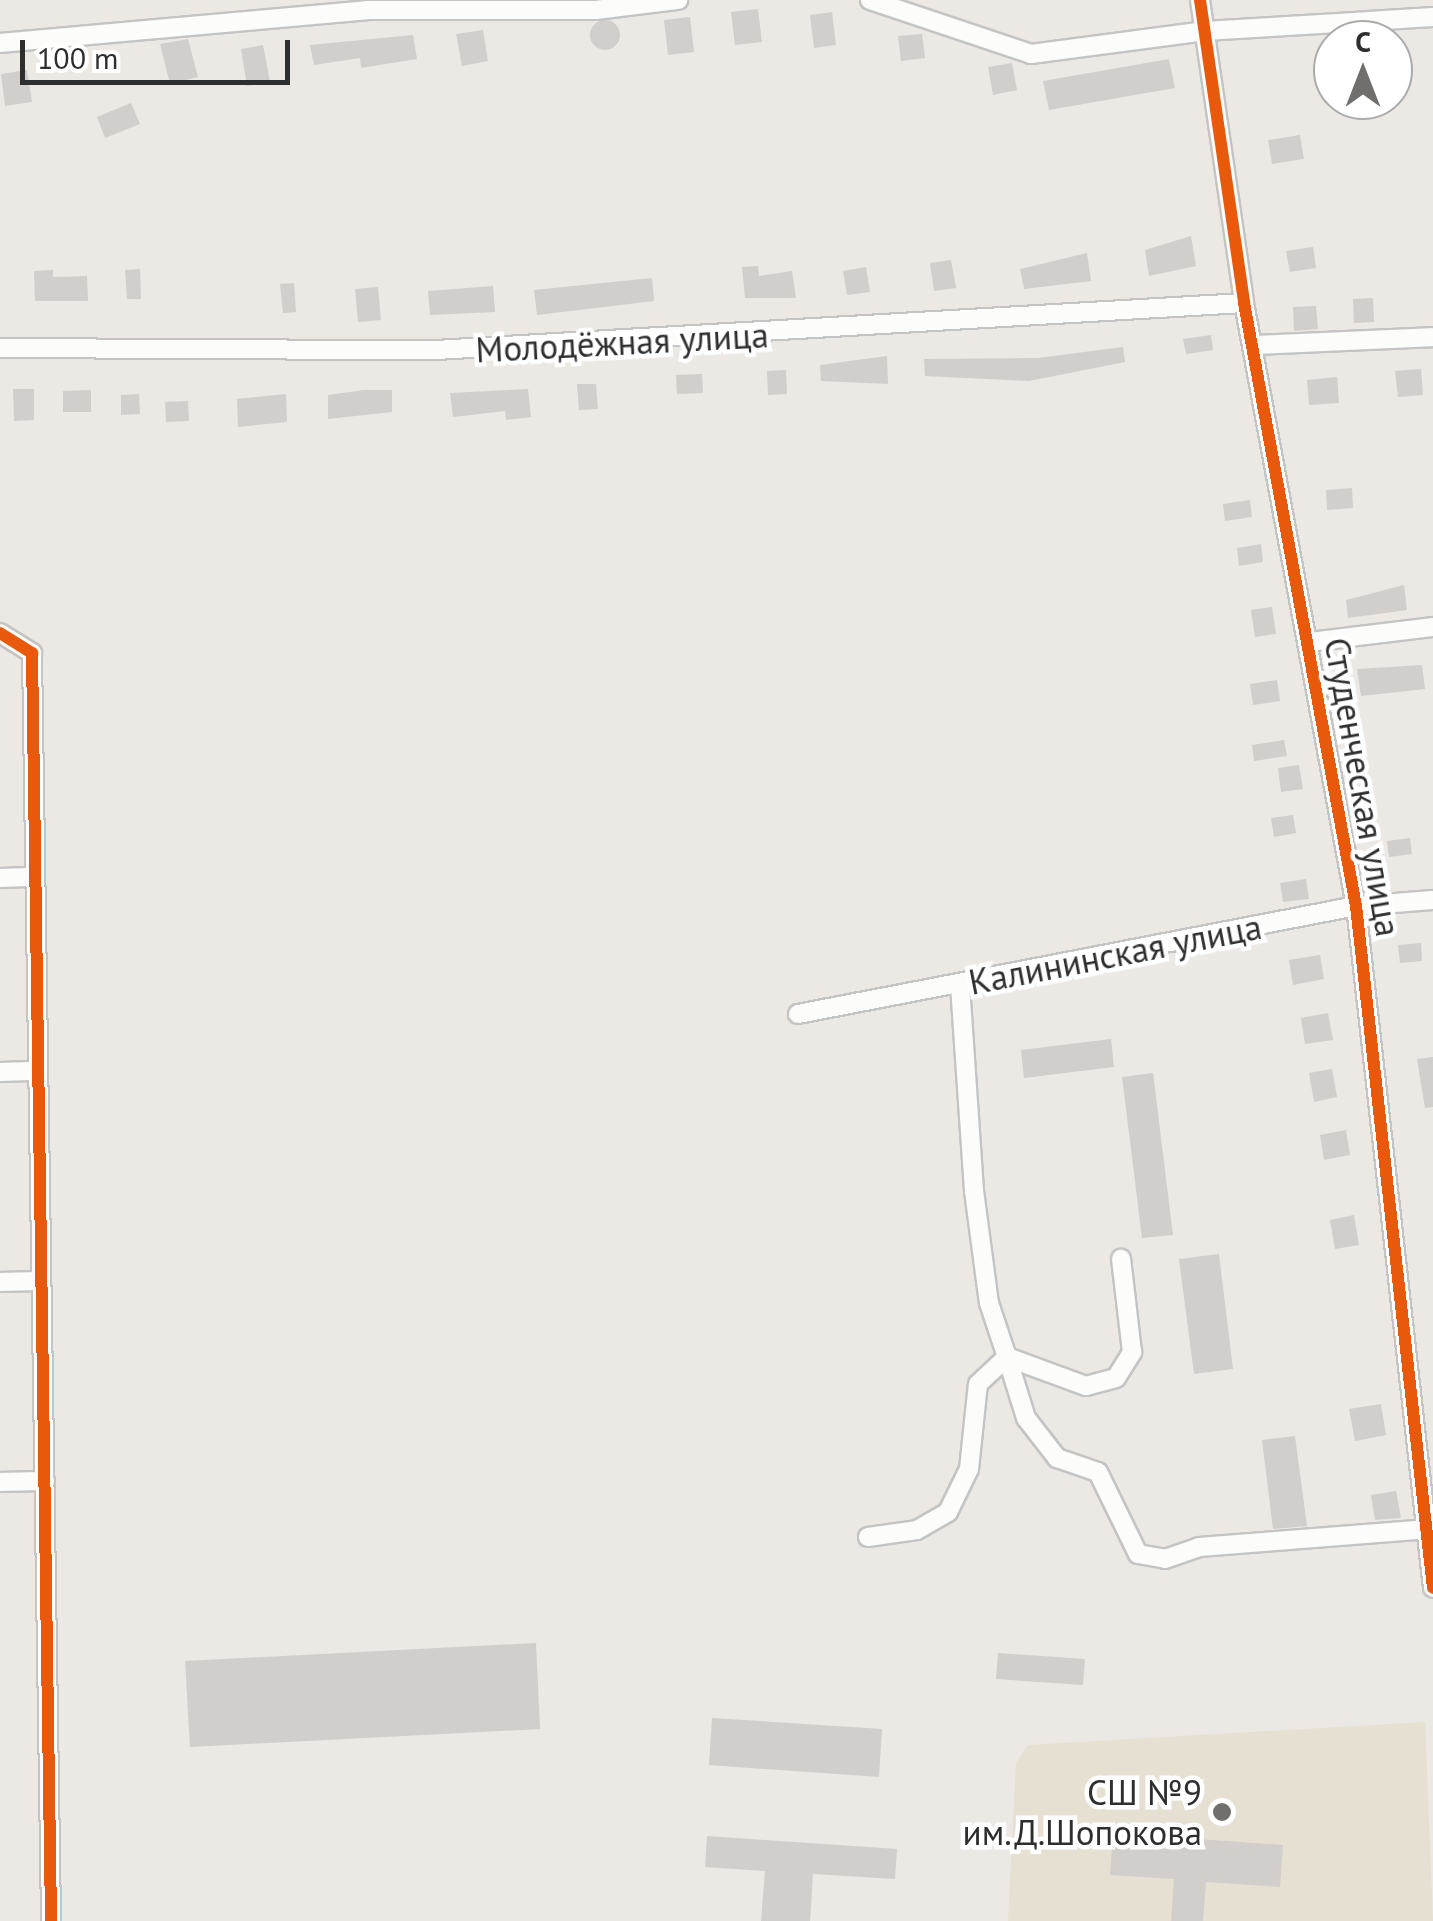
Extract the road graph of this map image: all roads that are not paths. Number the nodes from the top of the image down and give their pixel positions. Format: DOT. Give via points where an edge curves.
graph roads {
  1 [pos="678,0"];
  2 [pos="870,0"];
  3 [pos="1200,0"];
  4 [pos="1433,17"];
  5 [pos="1205,31"];
  6 [pos="0,43"];
  7 [pos="1244,303"];
  8 [pos="1433,337"];
  9 [pos="1253,345"];
  10 [pos="0,348"];
  11 [pos="1433,627"];
  12 [pos="0,633"];
  13 [pos="1309,642"];
  14 [pos="36,877"];
  15 [pos="0,878"];
  16 [pos="1433,900"];
  17 [pos="1356,906"];
  18 [pos="960,984"];
  19 [pos="798,1014"];
  20 [pos="38,1071"];
  21 [pos="0,1072"];
  22 [pos="1122,1259"];
  23 [pos="42,1281"];
  24 [pos="0,1282"];
  25 [pos="1007,1357"];
  26 [pos="44,1480"];
  27 [pos="0,1482"];
  28 [pos="1426,1529"];
  29 [pos="868,1537"];
  30 [pos="1433,1588"];
  31 [pos="51,1921"];
  1 -- 6 [label="street" via="596,10 367,10"];
  2 -- 5 [label="street" via="1030,54"];
  3 -- 5 [label="street, Студенческая улица"];
  4 -- 5 [label="street"];
  5 -- 7 [label="street, Студенческая улица"];
  7 -- 9 [label="street, Студенческая улица"];
  7 -- 10 [label="street, Молодёжная улица" via="436,350"];
  8 -- 9 [label="street"];
  9 -- 13 [label="street, Студенческая улица"];
  11 -- 13 [label="street"];
  12 -- 14 [label="street" via="32,653"];
  13 -- 17 [label="street, Студенческая улица"];
  14 -- 15 [label="street"];
  14 -- 20 [label="street"];
  16 -- 17 [label="street, Калининская улица"];
  17 -- 18 [label="street, Калининская улица"];
  17 -- 28 [label="street, Студенческая улица"];
  18 -- 19 [label="street, Калининская улица"];
  18 -- 25 [label="street" via="974,1191 989,1304"];
  20 -- 21 [label="street"];
  20 -- 23 [label="street"];
  22 -- 25 [label="street" via="1132,1352 1116,1378 1086,1386"];
  23 -- 24 [label="street"];
  23 -- 26 [label="street"];
  25 -- 28 [label="street" via="1026,1418 1058,1458 1098,1472 1138,1554 1166,1559 1199,1547"];
  25 -- 29 [label="street" via="978,1384 968,1470 948,1512 916,1530"];
  26 -- 27 [label="street"];
  26 -- 31 [label="street"];
  28 -- 30 [label="street, Студенческая улица"];
}
